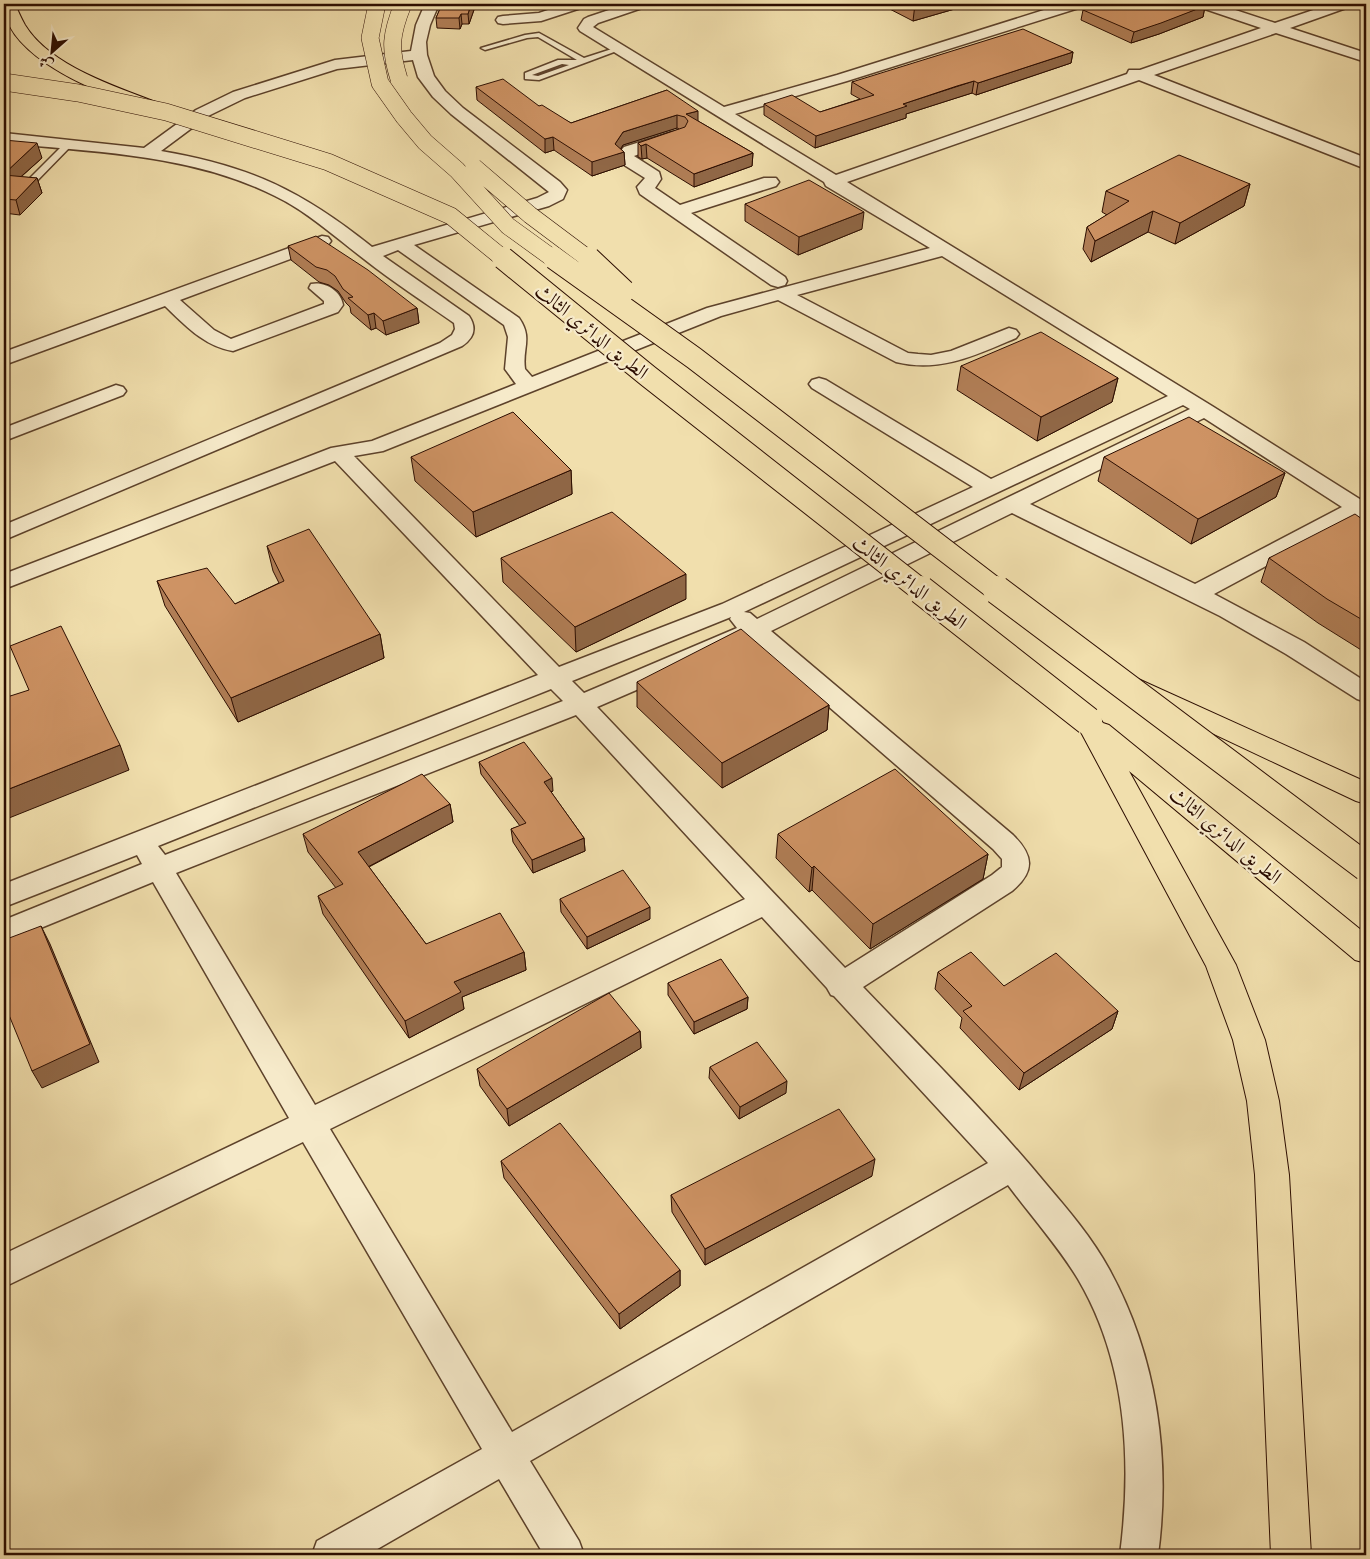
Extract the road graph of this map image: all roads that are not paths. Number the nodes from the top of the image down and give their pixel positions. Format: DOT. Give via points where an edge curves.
graph roads {
  1 [pos="8,4"];
  2 [pos="377,4"];
  3 [pos="403,4"];
  4 [pos="432,4"];
  5 [pos="579,4"];
  6 [pos="640,4"];
  7 [pos="1032,4"];
  8 [pos="1077,4"];
  9 [pos="1204,4"];
  10 [pos="1226,4"];
  11 [pos="1307,4"];
  12 [pos="1344,4"];
  13 [pos="503,20"];
  14 [pos="1273,23"];
  15 [pos="485,48"];
  16 [pos="618,49"];
  17 [pos="1366,50"];
  18 [pos="419,55"];
  19 [pos="1366,58"];
  20 [pos="582,60"];
  21 [pos="573,64"];
  22 [pos="1122,68"];
  23 [pos="1141,75"];
  24 [pos="4,82"];
  25 [pos="715,109"];
  26 [pos="166,112"];
  27 [pos="678,135"];
  28 [pos="4,138"];
  29 [pos="68,145"];
  30 [pos="146,154"];
  31 [pos="862,155"];
  32 [pos="1366,164"];
  33 [pos="834,173"];
  34 [pos="770,182"];
  35 [pos="29,184"];
  36 [pos="680,211"];
  37 [pos="344,232"];
  38 [pos="926,240"];
  39 [pos="400,243"];
  40 [pos="943,250"];
  41 [pos="370,254"];
  42 [pos="779,287"];
  43 [pos="318,288"];
  44 [pos="167,298"];
  45 [pos="1009,334"];
  46 [pos="694,358"];
  47 [pos="4,359"];
  48 [pos="523,380"];
  49 [pos="819,384"];
  50 [pos="116,391"];
  51 [pos="1183,396"];
  52 [pos="1205,410"];
  53 [pos="6,431"];
  54 [pos="338,452"];
  55 [pos="991,488"];
  56 [pos="1014,504"];
  57 [pos="1362,511"];
  58 [pos="4,533"];
  59 [pos="4,582"];
  60 [pos="1196,594"];
  61 [pos="730,609"];
  62 [pos="754,630"];
  63 [pos="1104,672"];
  64 [pos="555,680"];
  65 [pos="1366,693"];
  66 [pos="580,704"];
  67 [pos="1088,721"];
  68 [pos="1366,794"];
  69 [pos="150,855"];
  70 [pos="1366,867"];
  71 [pos="4,896"];
  72 [pos="764,903"];
  73 [pos="4,932"];
  74 [pos="1366,951"];
  75 [pos="841,986"];
  76 [pos="309,1124"];
  77 [pos="1012,1166"];
  78 [pos="4,1271"];
  79 [pos="506,1456"];
  80 [pos="331,1555"];
  81 [pos="565,1555"];
  82 [pos="1139,1555"];
  83 [pos="1291,1555"];
  1 -- 26 [label="highway, bridge" via="18,26 34,46 59,64 94,84"];
  2 -- 46 [label="highway, الطريق الدائري الثالث, bridge" via="370,38 380,82 420,136 457,170 508,226"];
  3 -- 46 [label="highway, bridge" via="392,30 391,57 400,84 427,127 530,215 595,263"];
  4 -- 18 [label="street" via="423,25"];
  5 -- 13 [label="street" via="541,17"];
  6 -- 16 [label="street" via="586,25 587,30"];
  7 -- 25 [label="street"];
  8 -- 25 [label="street" via="851,75"];
  9 -- 14 [label="street"];
  10 -- 14 [label="street"];
  11 -- 14 [label="street"];
  12 -- 14 [label="street"];
  14 -- 17 [label="street"];
  14 -- 19 [label="street"];
  14 -- 22 [label="street"];
  14 -- 23 [label="street"];
  15 -- 20 [label="lane" via="527,36 539,36"];
  16 -- 20 [label="lane"];
  16 -- 25 [label="street"];
  18 -- 30 [label="street" via="334,65 253,90 202,113"];
  18 -- 39 [label="street" via="426,77 439,94 558,190 557,195 543,202"];
  20 -- 21 [label="lane"];
  21 -- 21 [label="lane" via="561,62 529,73 528,77 544,77 572,68"];
  22 -- 23 [label="street"];
  22 -- 31 [label="street"];
  23 -- 32 [label="street"];
  23 -- 33 [label="street"];
  24 -- 26 [label="highway, bridge" via="78,93"];
  25 -- 33 [label="street" via="816,171"];
  26 -- 67 [label="highway, الطريق الدائري الثالث, bridge" via="328,162 451,216 656,382"];
  27 -- 36 [label="street" via="625,155 653,176 646,190"];
  28 -- 29 [label="street"];
  29 -- 30 [label="street"];
  29 -- 35 [label="lane"];
  30 -- 37 [label="street" via="191,162 277,190 314,210"];
  33 -- 38 [label="street"];
  34 -- 36 [label="street"];
  36 -- 42 [label="street"];
  37 -- 41 [label="street"];
  37 -- 44 [label="street"];
  38 -- 40 [label="street"];
  38 -- 42 [label="street"];
  39 -- 41 [label="street"];
  39 -- 48 [label="street" via="512,322 520,339 514,361"];
  40 -- 42 [label="street"];
  40 -- 51 [label="street"];
  41 -- 58 [label="street" via="462,320 466,326 461,338 447,347"];
  42 -- 45 [label="street" via="903,358 918,362 947,359"];
  42 -- 48 [label="street"];
  43 -- 44 [label="street" via="333,299 331,308 233,345 215,340"];
  44 -- 47 [label="street"];
  46 -- 63 [label="highway, الطريق الدائري الثالث, bridge"];
  48 -- 54 [label="street" via="376,447"];
  49 -- 55 [label="street"];
  50 -- 53 [label="street"];
  51 -- 52 [label="street"];
  51 -- 55 [label="street"];
  52 -- 56 [label="street"];
  52 -- 57 [label="street"];
  54 -- 59 [label="street"];
  54 -- 64 [label="street"];
  55 -- 61 [label="street"];
  56 -- 60 [label="street"];
  56 -- 62 [label="street"];
  57 -- 60 [label="street"];
  60 -- 65 [label="street" via="1256,626"];
  61 -- 62 [label="street"];
  61 -- 64 [label="street"];
  62 -- 66 [label="street"];
  62 -- 75 [label="street" via="1003,842 1014,852 1017,864 1013,876"];
  63 -- 68 [label="highway, bridge"];
  63 -- 70 [label="highway, الطريق الدائري الثالث, bridge"];
  64 -- 66 [label="street"];
  64 -- 69 [label="street"];
  66 -- 69 [label="street"];
  66 -- 72 [label="street"];
  67 -- 74 [label="highway, الطريق الدائري الثالث"];
  67 -- 83 [label="highway" via="1221,965 1249,1040 1263,1102 1272,1175"];
  69 -- 71 [label="street"];
  69 -- 73 [label="street"];
  69 -- 76 [label="street"];
  72 -- 75 [label="street"];
  72 -- 76 [label="street"];
  75 -- 77 [label="street"];
  76 -- 78 [label="street"];
  76 -- 79 [label="street"];
  77 -- 79 [label="street"];
  77 -- 82 [label="street" via="1098,1281 1128,1359 1144,1444 1145,1488"];
  79 -- 80 [label="street"];
  79 -- 81 [label="street"];
}
